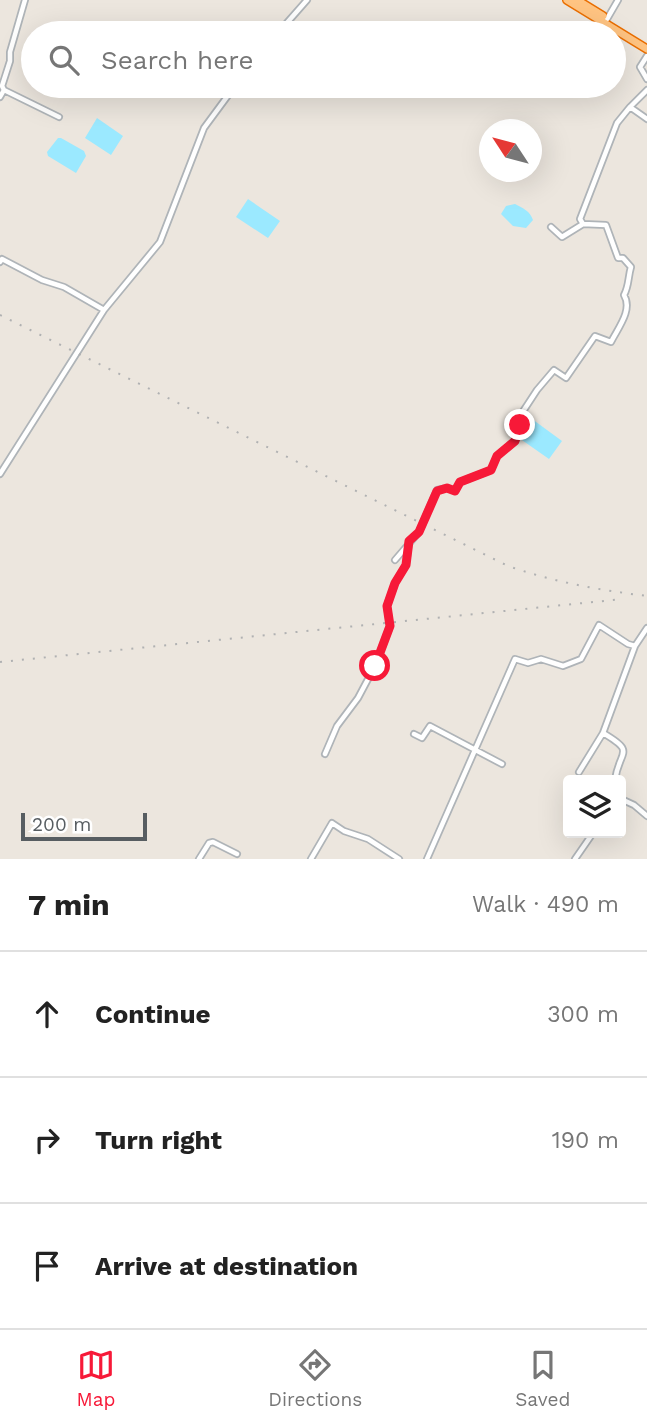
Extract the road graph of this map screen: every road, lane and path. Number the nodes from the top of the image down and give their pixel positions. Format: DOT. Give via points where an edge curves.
graph roads {
  1 [pos="25,0"];
  2 [pos="307,0"];
  3 [pos="567,0"];
  4 [pos="577,0"];
  5 [pos="618,0"];
  6 [pos="607,19"];
  7 [pos="289,21"];
  8 [pos="603,21"];
  9 [pos="610,21"];
  10 [pos="626,32"];
  11 [pos="626,35"];
  12 [pos="647,47"];
  13 [pos="647,55"];
  14 [pos="647,79"];
  15 [pos="5,90"];
  16 [pos="647,90"];
  17 [pos="0,97"];
  18 [pos="226,98"];
  19 [pos="630,107"];
  20 [pos="59,117"];
  21 [pos="647,119"];
  22 [pos="583,224"];
  23 [pos="551,227"];
  24 [pos="0,262"];
  25 [pos="104,310"];
  26 [pos="0,474"];
  27 [pos="409,541"];
  28 [pos="395,560"];
  29 [pos="647,628"];
  30 [pos="635,646"];
  31 [pos="603,733"];
  32 [pos="414,734"];
  33 [pos="474,751"];
  34 [pos="324,754"];
  35 [pos="502,764"];
  36 [pos="579,772"];
  37 [pos="617,775"];
  38 [pos="626,802"];
  39 [pos="647,816"];
  40 [pos="590,838"];
  41 [pos="237,853"];
  42 [pos="199,859"];
  43 [pos="312,859"];
  44 [pos="399,859"];
  45 [pos="427,859"];
  46 [pos="575,859"];
  1 -- 15 [label="street" via="9,52"];
  2 -- 7 [label="street"];
  3 -- 8 [label="highway"];
  4 -- 6 [label="highway"];
  5 -- 6 [label="street"];
  6 -- 9 [label="highway"];
  10 -- 12 [label="highway"];
  11 -- 12 [label="highway"];
  13 -- 14 [label="street" via="640,67"];
  15 -- 17 [label="street"];
  15 -- 20 [label="street"];
  16 -- 19 [label="street"];
  18 -- 25 [label="street" via="204,128 160,242"];
  19 -- 21 [label="street"];
  19 -- 22 [label="street" via="614,130 580,219"];
  22 -- 23 [label="street" via="562,237"];
  22 -- 27 [label="street" via="606,225 618,258 631,267 624,295 627,312 611,342 595,336 566,378 554,370 520,416 515,441 497,456 491,470 460,482 455,491 437,491 419,532"];
  24 -- 25 [label="street" via="19,266"];
  25 -- 26 [label="street"];
  27 -- 28 [label="street"];
  27 -- 34 [label="street" via="406,565 387,606 390,626 375,666"];
  29 -- 30 [label="street"];
  30 -- 31 [label="street"];
  30 -- 33 [label="street" via="598,625 581,659 563,666 541,659 528,663 515,659"];
  31 -- 36 [label="street"];
  31 -- 37 [label="street" via="622,744"];
  32 -- 33 [label="street" via="422,738 430,726"];
  33 -- 35 [label="street"];
  33 -- 45 [label="street"];
  38 -- 39 [label="street"];
  40 -- 46 [label="street"];
  41 -- 42 [label="street" via="214,842"];
  43 -- 44 [label="street" via="332,823"];
}
